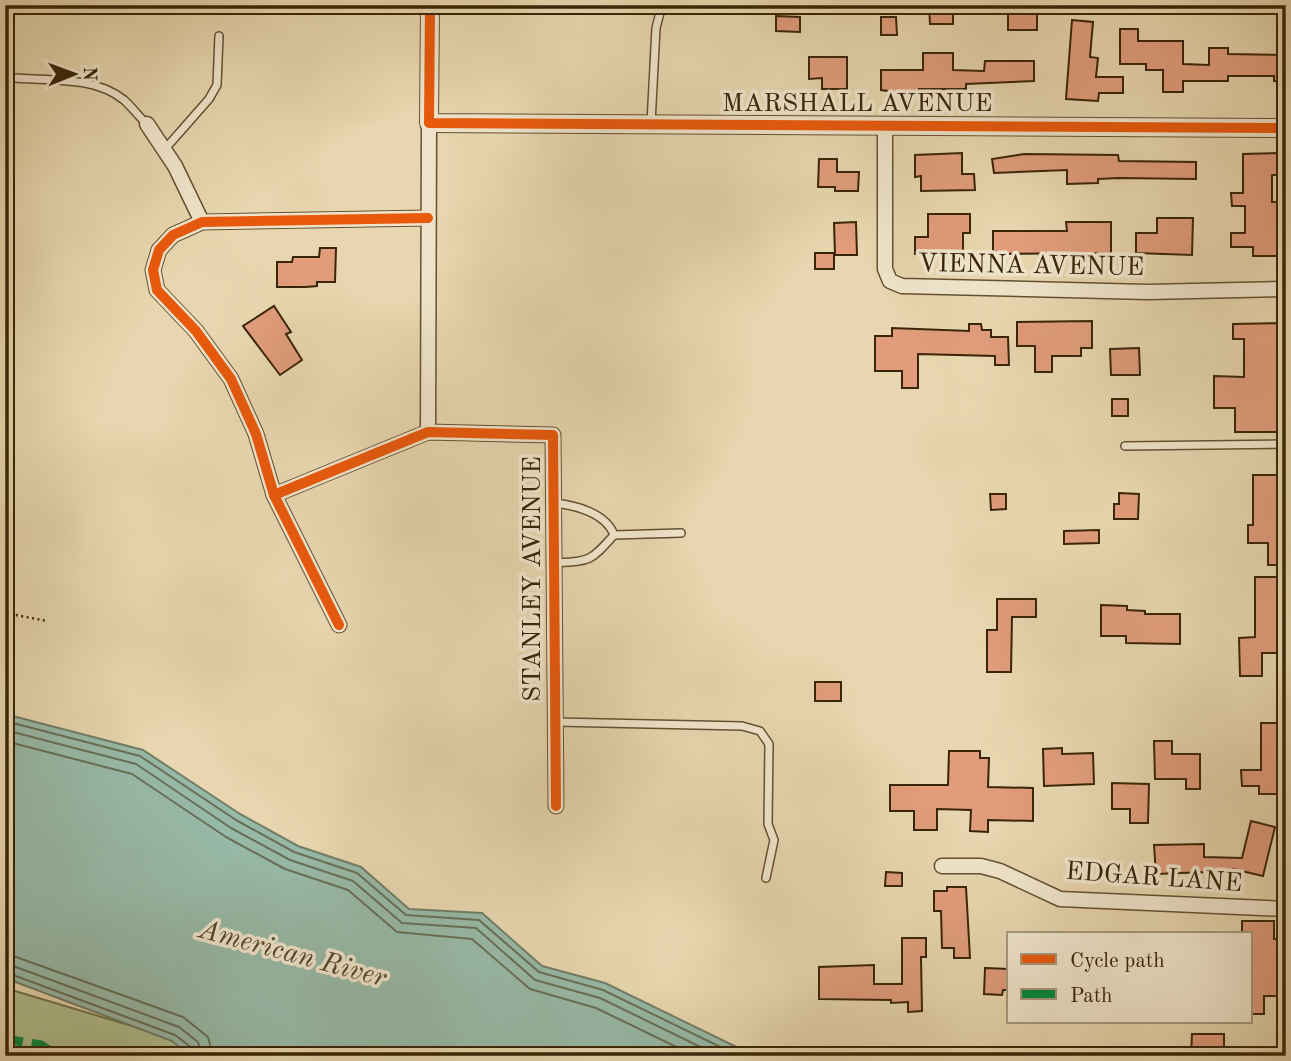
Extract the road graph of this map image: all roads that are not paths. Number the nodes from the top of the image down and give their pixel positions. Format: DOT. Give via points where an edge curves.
graph roads {
  1 [pos="430,5"];
  2 [pos="663,5"];
  3 [pos="219,36"];
  4 [pos="5,77"];
  5 [pos="429,123"];
  6 [pos="147,124"];
  7 [pos="651,124"];
  8 [pos="885,125"];
  9 [pos="1286,128"];
  10 [pos="164,149"];
  11 [pos="428,218"];
  12 [pos="202,222"];
  13 [pos="1286,289"];
  14 [pos="428,432"];
  15 [pos="1286,444"];
  16 [pos="1125,446"];
  17 [pos="274,495"];
  18 [pos="554,503"];
  19 [pos="681,533"];
  20 [pos="614,535"];
  21 [pos="554,563"];
  22 [pos="339,625"];
  23 [pos="555,722"];
  24 [pos="556,806"];
  25 [pos="942,866"];
  26 [pos="766,878"];
  27 [pos="1286,909"];
  1 -- 5 [label="street"];
  2 -- 7 [label="lane" via="656,28"];
  3 -- 10 [label="lane" via="217,85"];
  4 -- 6 [label="lane" via="100,87 122,99"];
  5 -- 7 [label="street, MARSHALL AVENUE"];
  5 -- 11 [label="street"];
  6 -- 10 [label="street"];
  7 -- 8 [label="street, MARSHALL AVENUE"];
  8 -- 9 [label="street, MARSHALL AVENUE"];
  8 -- 13 [label="street, VIENNA AVENUE" via="885,269 890,281 902,286 1148,292"];
  10 -- 12 [label="street"];
  11 -- 12 [label="street"];
  11 -- 14 [label="street"];
  12 -- 17 [label="street" via="165,242 155,260 154,280 163,298 196,331 232,379 256,434"];
  14 -- 17 [label="street"];
  14 -- 18 [label="street, STANLEY AVENUE" via="553,435"];
  15 -- 16 [label="lane"];
  17 -- 22 [label="street"];
  18 -- 20 [label="lane" via="576,505 606,522"];
  18 -- 21 [label="street, STANLEY AVENUE"];
  19 -- 20 [label="lane"];
  20 -- 21 [label="lane" via="596,557"];
  21 -- 23 [label="street, STANLEY AVENUE"];
  23 -- 24 [label="street, STANLEY AVENUE"];
  23 -- 26 [label="lane" via="743,726 760,731 769,744 768,824 774,840"];
  25 -- 27 [label="street, EDGAR LANE" via="1000,871 1060,898"];
}
